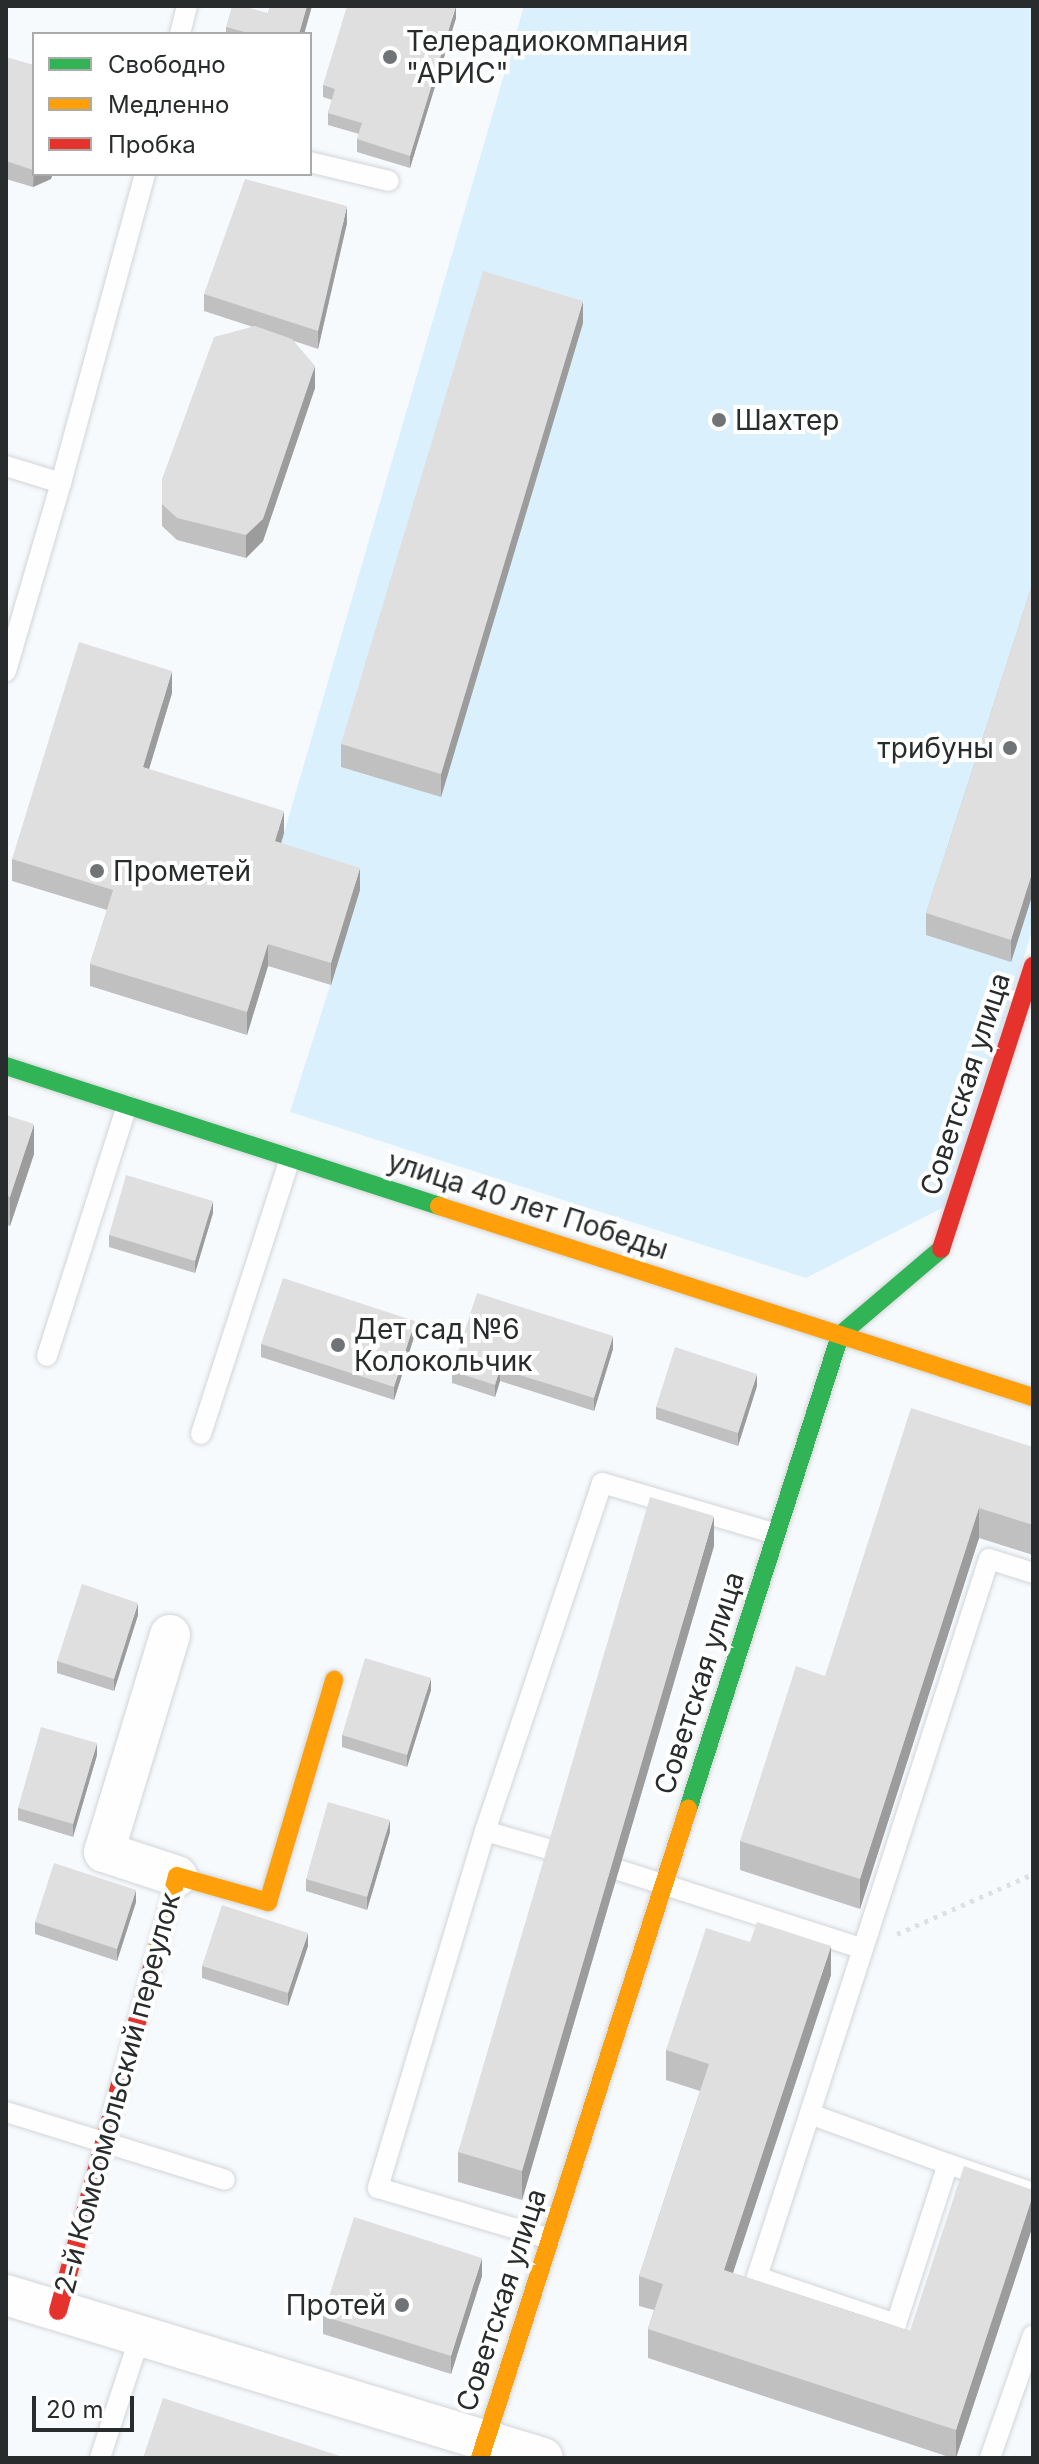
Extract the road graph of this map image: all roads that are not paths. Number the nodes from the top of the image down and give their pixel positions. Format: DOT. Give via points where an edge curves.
graph roads {
  1 [pos="187,6"];
  2 [pos="180,32"];
  3 [pos="312,162"];
  4 [pos="144,176"];
  5 [pos="389,181"];
  6 [pos="6,466"];
  7 [pos="61,483"];
  8 [pos="6,671"];
  9 [pos="1033,966"];
  10 [pos="6,1066"];
  11 [pos="127,1105"];
  12 [pos="290,1158"];
  13 [pos="840,1335"];
  14 [pos="47,1356"];
  15 [pos="1033,1397"];
  16 [pos="201,1434"];
  17 [pos="776,1534"];
  18 [pos="1033,1573"];
  19 [pos="170,1635"];
  20 [pos="334,1680"];
  21 [pos="485,1831"];
  22 [pos="555,1851"];
  23 [pos="619,1870"];
  24 [pos="177,1876"];
  25 [pos="664,1883"];
  26 [pos="863,1949"];
  27 [pos="6,2112"];
  28 [pos="810,2114"];
  29 [pos="104,2141"];
  30 [pos="948,2164"];
  31 [pos="225,2180"];
  32 [pos="1033,2193"];
  33 [pos="550,2239"];
  34 [pos="6,2295"];
  35 [pos="58,2311"];
  36 [pos="1033,2335"];
  37 [pos="140,2336"];
  38 [pos="483,2450"];
  39 [pos="100,2458"];
  40 [pos="543,2458"];
  41 [pos="990,2458"];
  1 -- 2 [label="lane"];
  3 -- 5 [label="lane"];
  4 -- 7 [label="lane"];
  6 -- 7 [label="lane"];
  7 -- 8 [label="lane"];
  9 -- 13 [label="street, Советская улица" via="941,1250"];
  10 -- 11 [label="street, улица 40 лет Победы"];
  11 -- 12 [label="street, улица 40 лет Победы"];
  11 -- 14 [label="lane"];
  12 -- 13 [label="street, улица 40 лет Победы"];
  12 -- 16 [label="lane"];
  13 -- 15 [label="street, улица 40 лет Победы"];
  13 -- 17 [label="street, Советская улица"];
  17 -- 21 [label="lane" via="602,1483"];
  17 -- 25 [label="street, Советская улица"];
  18 -- 26 [label="lane" via="989,1559"];
  19 -- 24 [label="street, 2-й Комсомольский переулок" via="104,1852"];
  20 -- 24 [label="street, 2-й Комсомольский переулок" via="268,1902"];
  21 -- 22 [label="lane"];
  21 -- 33 [label="lane" via="378,2188"];
  23 -- 25 [label="lane"];
  24 -- 29 [label="street, 2-й Комсомольский переулок"];
  25 -- 26 [label="lane"];
  25 -- 33 [label="street, Советская улица"];
  26 -- 28 [label="lane"];
  27 -- 29 [label="lane"];
  28 -- 30 [label="lane"];
  28 -- 30 [label="lane" via="757,2277 896,2324"];
  29 -- 31 [label="lane"];
  29 -- 35 [label="street, 2-й Комсомольский переулок"];
  30 -- 32 [label="lane"];
  33 -- 38 [label="street, Советская улица"];
  34 -- 35 [label="street"];
  35 -- 37 [label="street"];
  36 -- 41 [label="lane"];
  37 -- 38 [label="street"];
  37 -- 39 [label="lane"];
  38 -- 40 [label="street"];
}
